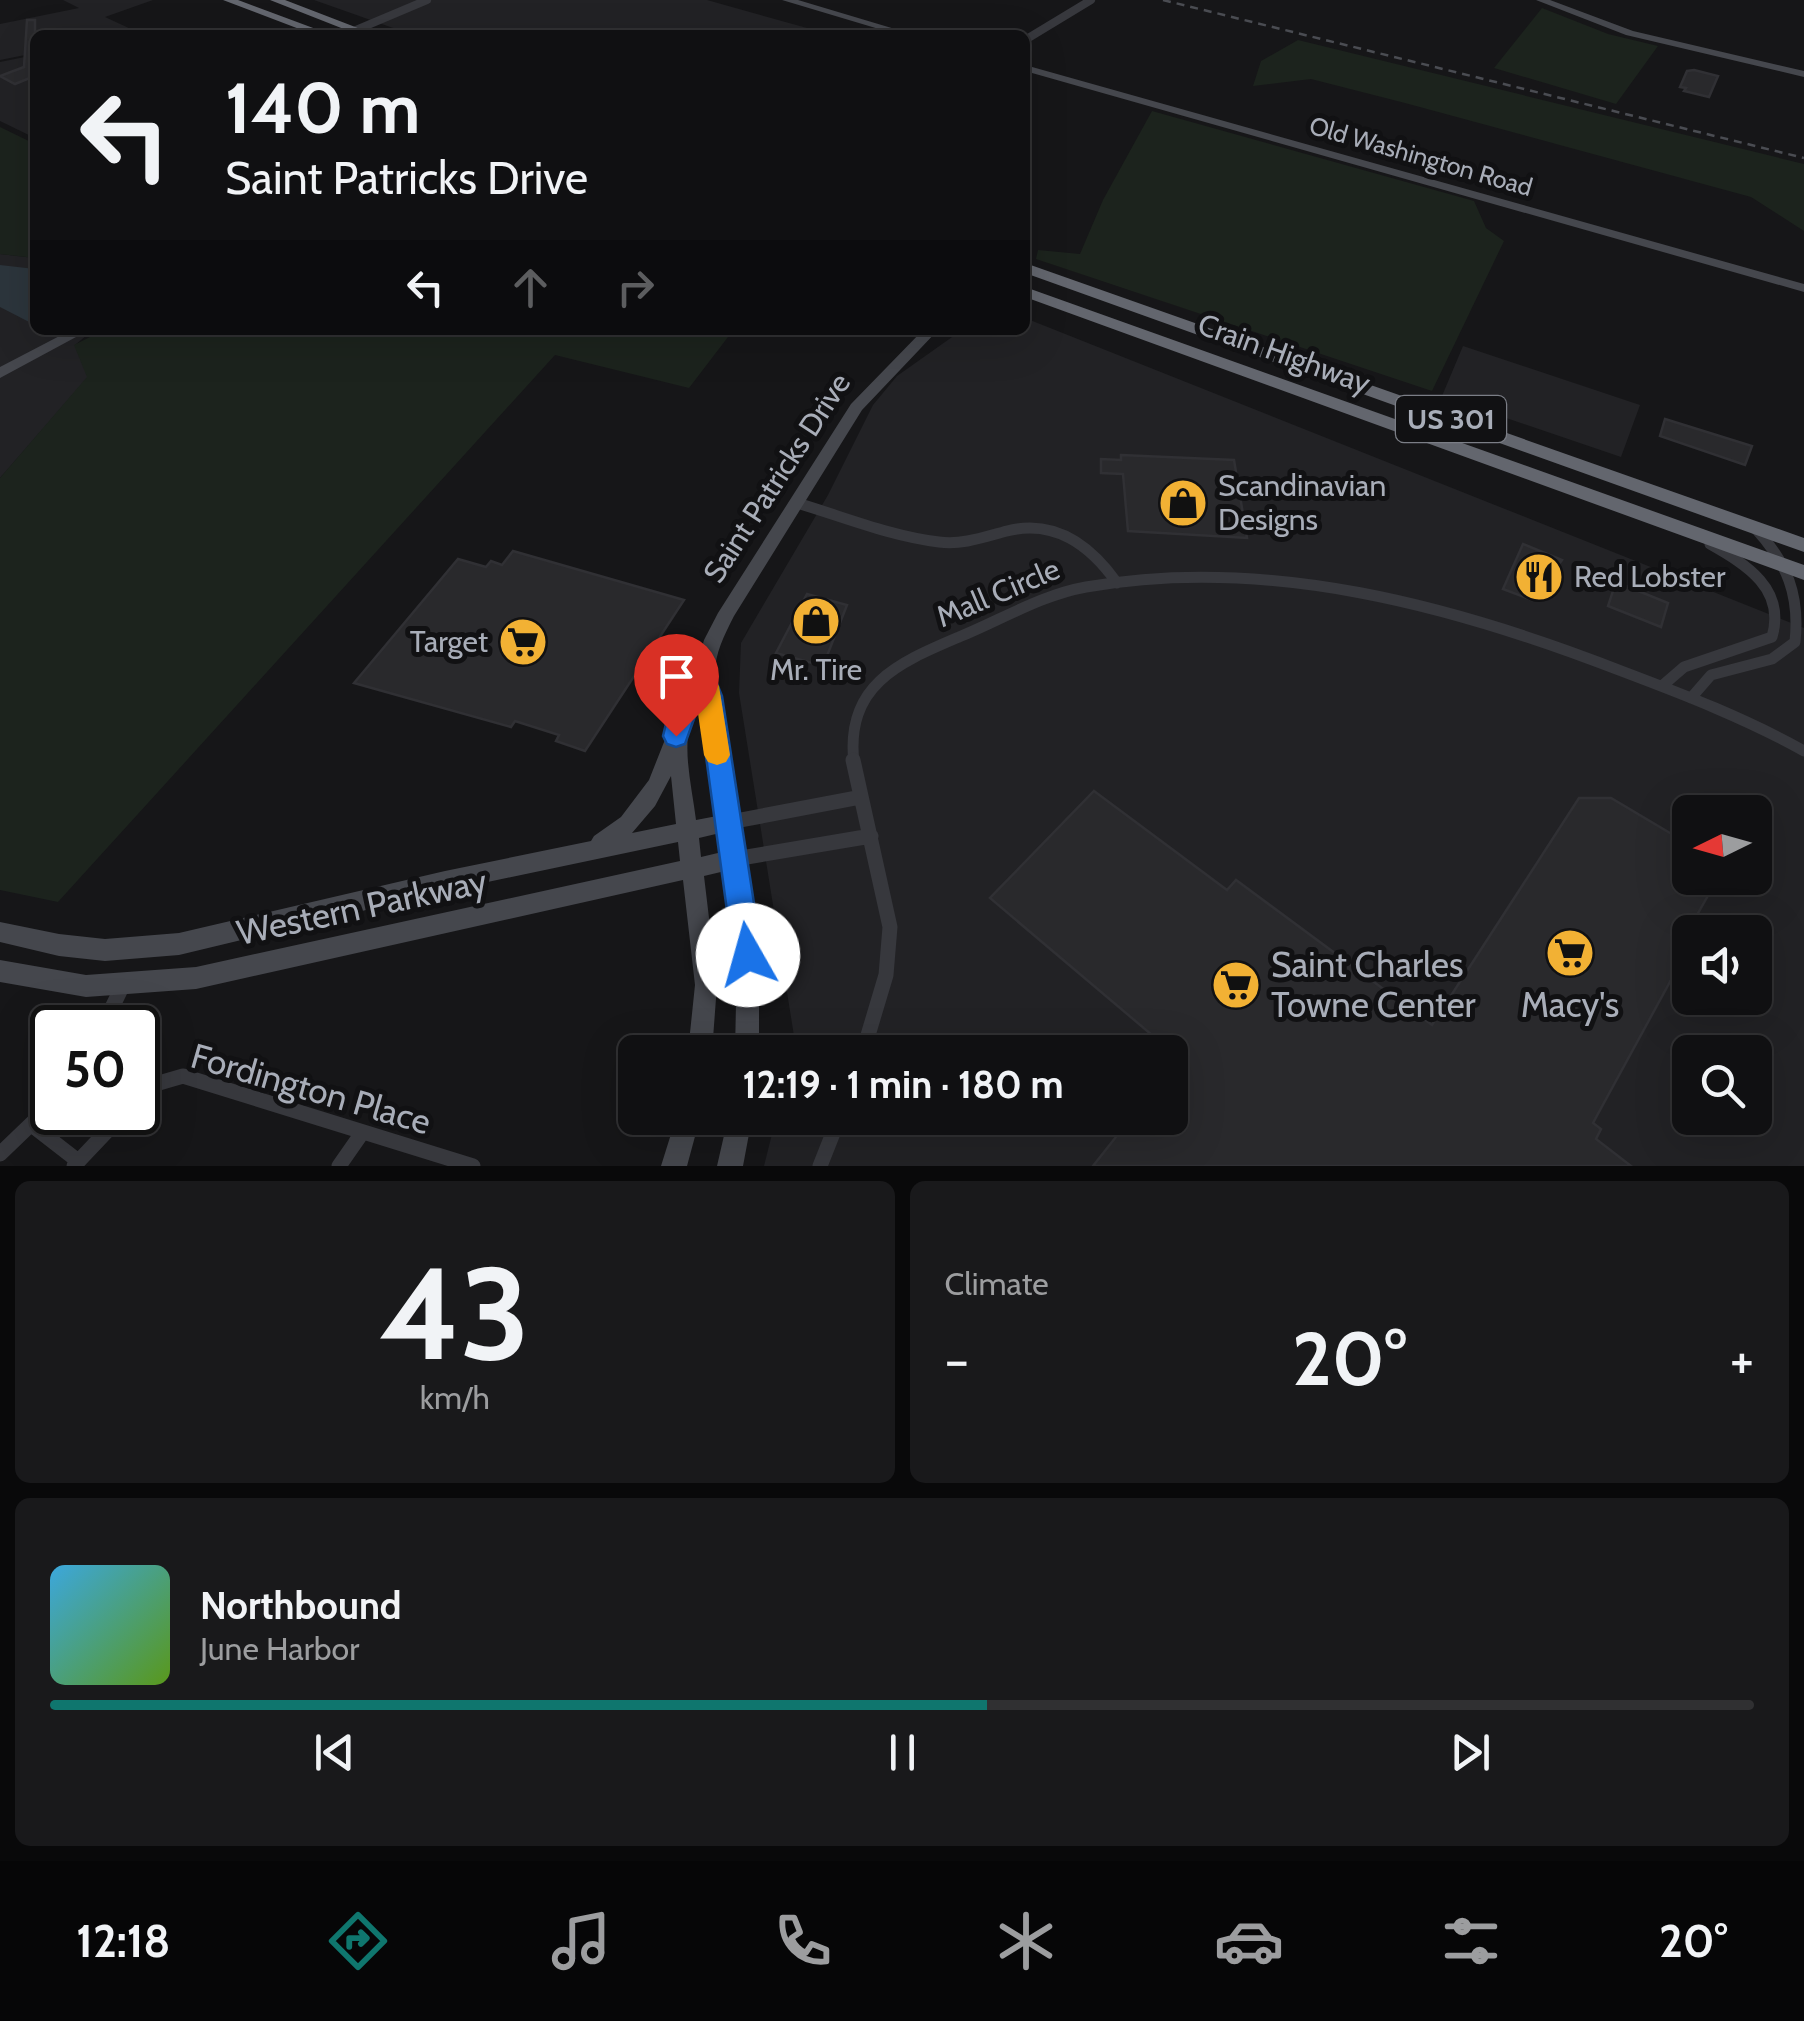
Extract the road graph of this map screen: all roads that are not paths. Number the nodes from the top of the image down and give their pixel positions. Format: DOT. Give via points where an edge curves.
graph roads {
  1 [pos="228,0"];
  2 [pos="275,0"];
  3 [pos="427,0"];
  4 [pos="787,0"];
  5 [pos="1092,0"];
  6 [pos="1541,0"];
  7 [pos="312,30"];
  8 [pos="356,30"];
  9 [pos="892,30"];
  10 [pos="1030,37"];
  11 [pos="1030,69"];
  12 [pos="1804,74"];
  13 [pos="1030,270"];
  14 [pos="1804,288"];
  15 [pos="1030,294"];
  16 [pos="72,335"];
  17 [pos="926,335"];
  18 [pos="0,373"];
  19 [pos="797,503"];
  20 [pos="1753,526"];
  21 [pos="1684,530"];
  22 [pos="1804,544"];
  23 [pos="1796,570"];
  24 [pos="1117,583"];
  25 [pos="703,678"];
  26 [pos="1662,686"];
  27 [pos="1691,698"];
  28 [pos="676,736"];
  29 [pos="1804,751"];
  30 [pos="861,797"];
  31 [pos="730,822"];
  32 [pos="685,832"];
  33 [pos="871,836"];
  34 [pos="581,853"];
  35 [pos="735,860"];
  36 [pos="692,870"];
  37 [pos="0,932"];
  38 [pos="0,971"];
  39 [pos="124,982"];
  40 [pos="113,1005"];
  41 [pos="702,1035"];
  42 [pos="746,1035"];
  43 [pos="867,1035"];
  44 [pos="160,1082"];
  45 [pos="30,1129"];
  46 [pos="362,1133"];
  47 [pos="43,1135"];
  48 [pos="103,1135"];
  49 [pos="683,1135"];
  50 [pos="736,1135"];
  51 [pos="833,1135"];
  52 [pos="0,1154"];
  53 [pos="76,1164"];
  54 [pos="338,1166"];
  55 [pos="472,1166"];
  56 [pos="674,1166"];
  57 [pos="730,1166"];
  58 [pos="820,1166"];
  1 -- 7 [label="highway"];
  2 -- 8 [label="highway"];
  3 -- 8 [label="street"];
  4 -- 9 [label="main road"];
  5 -- 10 [label="street"];
  6 -- 12 [label="main road" via="1630,34"];
  11 -- 14 [label="main road, Old Washington Road"];
  13 -- 20 [label="highway, Crain Highway / US 301"];
  15 -- 21 [label="highway, Crain Highway / US 301"];
  16 -- 18 [label="main road"];
  17 -- 19 [label="main road, Saint Patricks Drive" via="864,397"];
  19 -- 24 [label="street" via="940,542 1054,530 1088,546"];
  19 -- 25 [label="main road, Saint Patricks Drive" via="727,613"];
  20 -- 22 [label="highway, Crain Highway / US 301"];
  20 -- 23 [label="street"];
  21 -- 23 [label="highway, Crain Highway / US 301"];
  21 -- 26 [label="street" via="1750,568 1780,615 1772,637 1684,667"];
  23 -- 27 [label="street" via="1795,642 1772,659 1711,674"];
  24 -- 26 [label="street, Mall Circle" via="1240,577 1388,600 1585,655"];
  24 -- 30 [label="street, Mall Circle" via="1067,591 885,675 867,694 854,735"];
  25 -- 28 [label="main road, Saint Patricks Drive" via="682,710"];
  25 -- 31 [label="main road, Saint Patricks Drive"];
  26 -- 27 [label="street, Mall Circle"];
  27 -- 29 [label="street, Mall Circle"];
  28 -- 32 [label="main road, Saint Patricks Drive"];
  28 -- 34 [label="main road" via="655,791 633,819"];
  30 -- 31 [label="street"];
  30 -- 33 [label="street, Mall Circle"];
  31 -- 32 [label="main road, Western Parkway"];
  31 -- 35 [label="main road, Saint Patricks Drive"];
  32 -- 34 [label="main road, Western Parkway"];
  32 -- 36 [label="main road, Saint Patricks Drive"];
  33 -- 35 [label="street"];
  33 -- 43 [label="street, Mall Circle" via="890,931"];
  34 -- 37 [label="main road, Western Parkway" via="150,948 104,950"];
  35 -- 36 [label="main road, Western Parkway"];
  35 -- 42 [label="main road, Saint Patricks Drive" via="748,955"];
  36 -- 39 [label="main road, Western Parkway" via="214,975"];
  36 -- 41 [label="main road, Saint Patricks Drive" via="706,985"];
  38 -- 39 [label="main road, Western Parkway" via="86,986"];
  39 -- 40 [label="street"];
  44 -- 46 [label="street, Fordington Place" via="183,1076"];
  45 -- 52 [label="street"];
  46 -- 54 [label="street"];
  46 -- 55 [label="street, Fordington Place"];
  47 -- 53 [label="street"];
  48 -- 53 [label="street"];
  49 -- 56 [label="main road"];
  50 -- 57 [label="main road"];
  51 -- 58 [label="street"];
}
